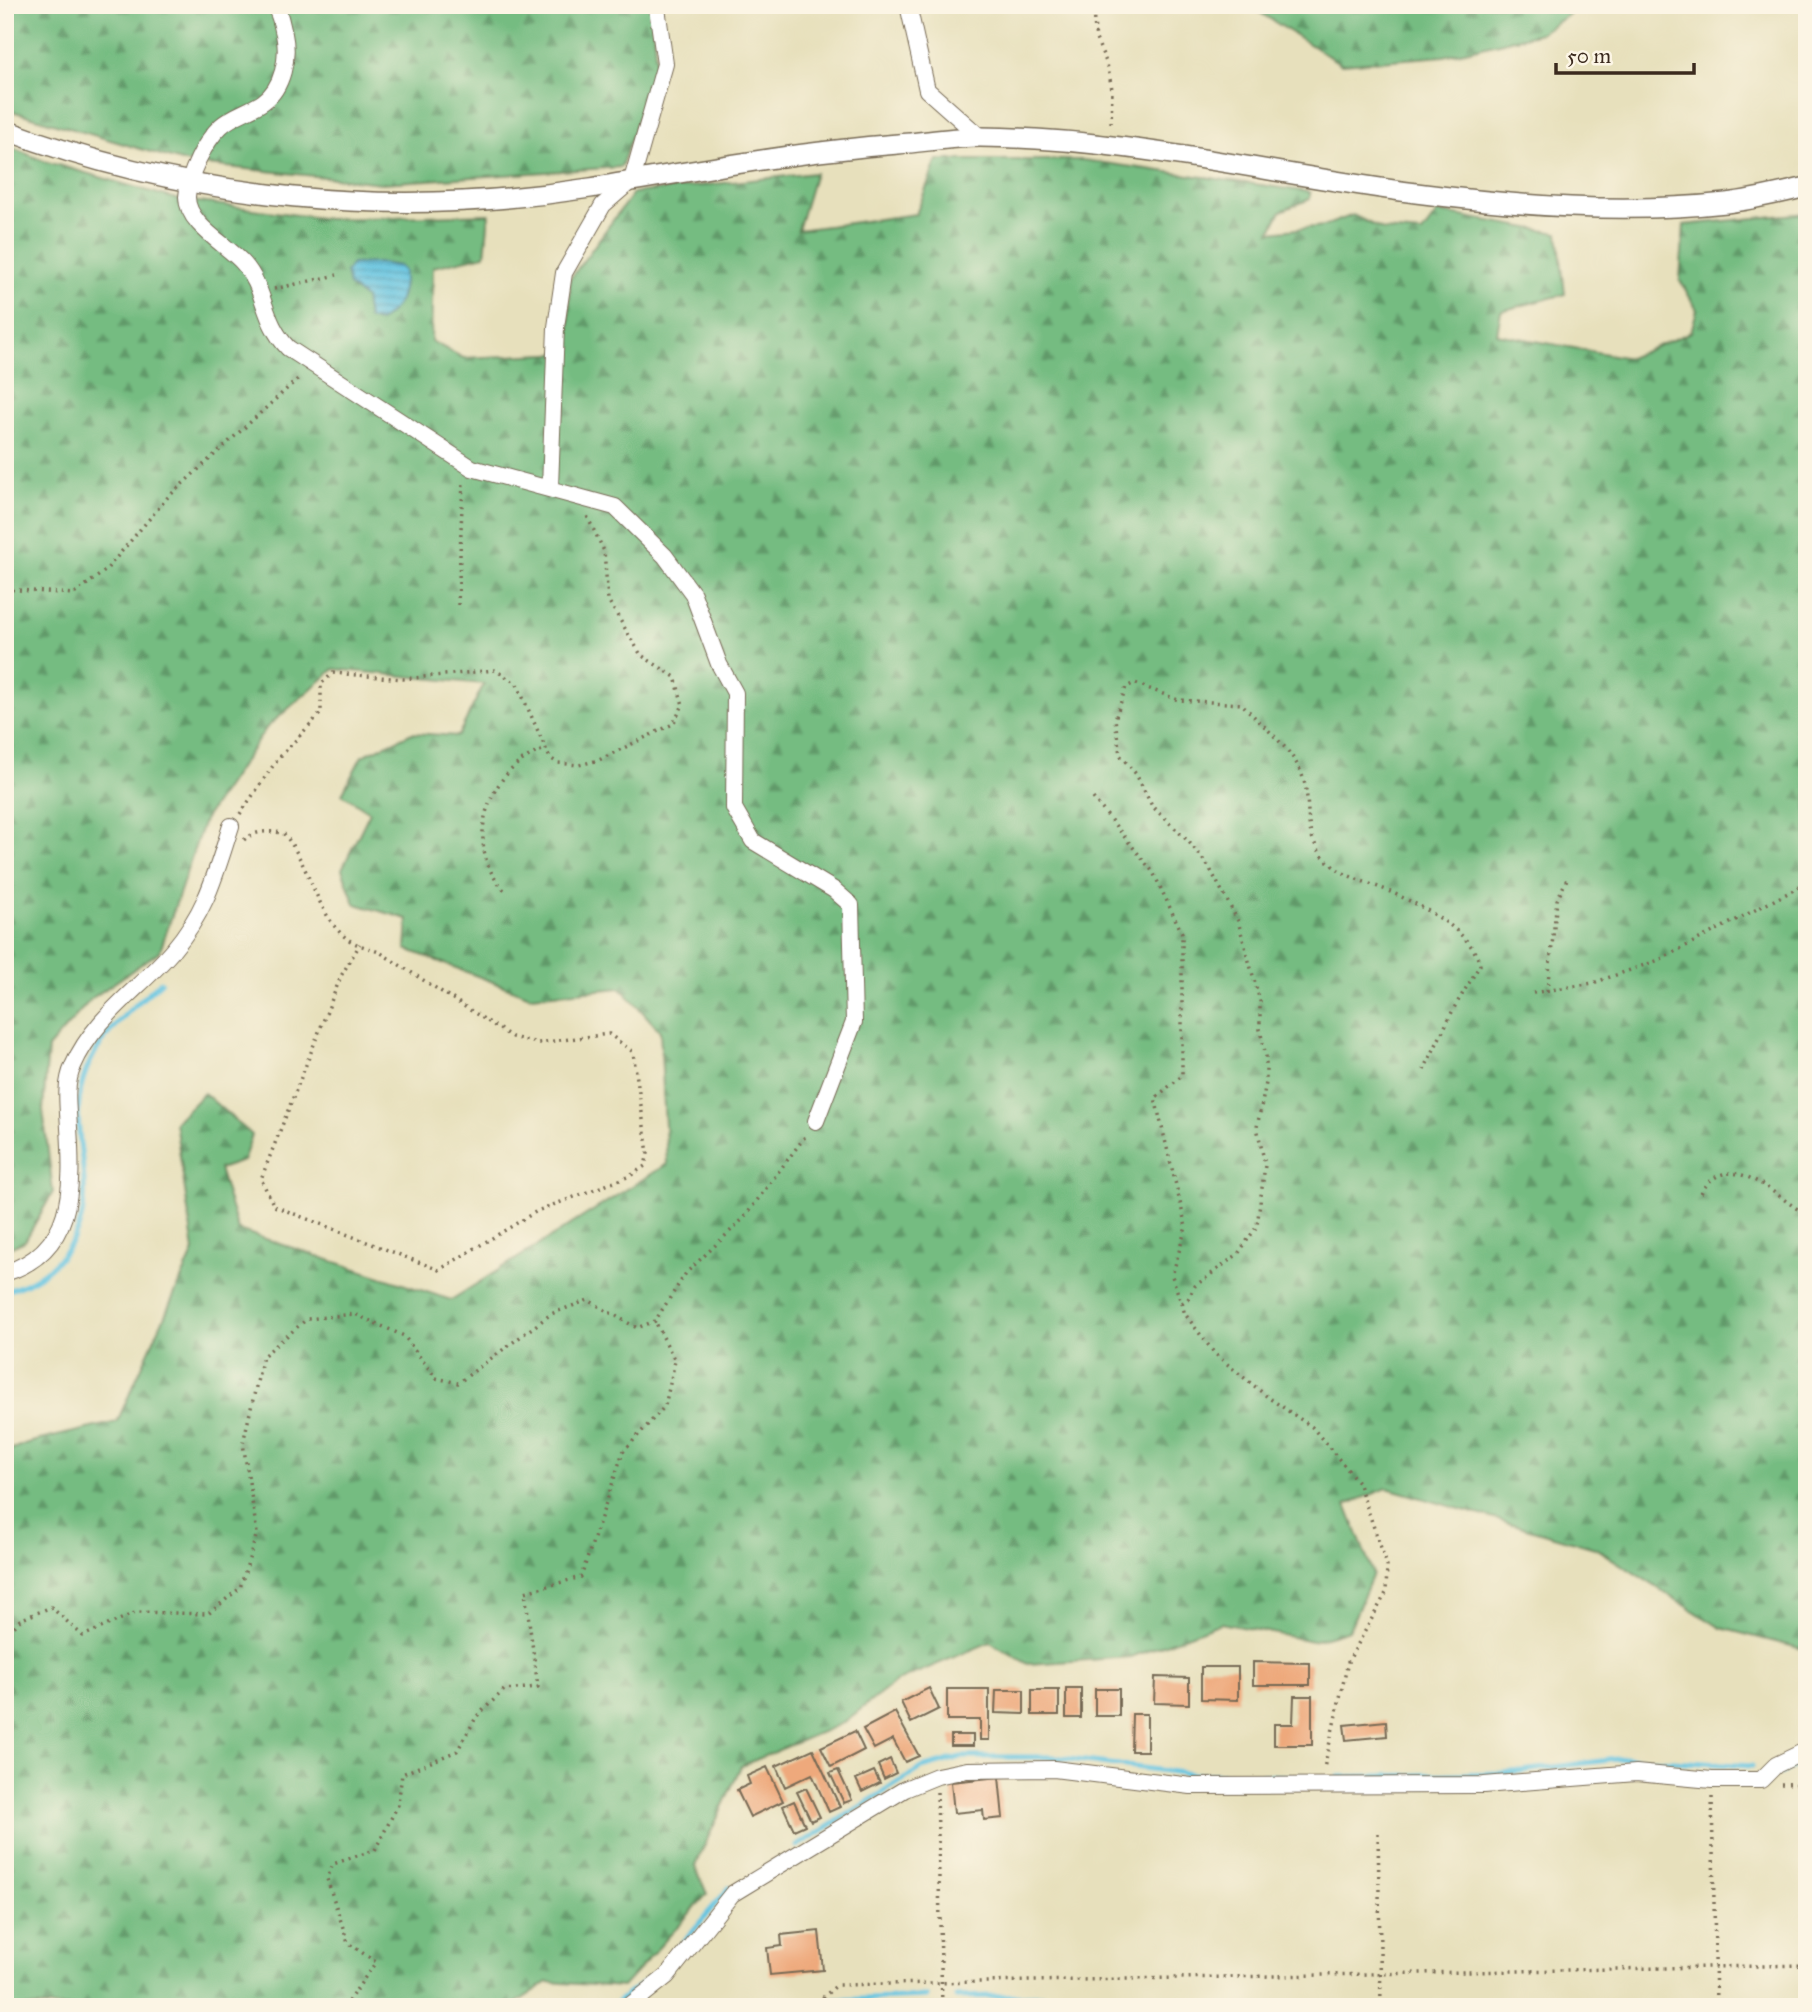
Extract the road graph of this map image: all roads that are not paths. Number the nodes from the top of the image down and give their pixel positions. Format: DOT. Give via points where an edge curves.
graph roads {
  1 [pos="273,5"];
  2 [pos="660,5"];
  3 [pos="908,5"];
  4 [pos="5,130"];
  5 [pos="979,137"];
  6 [pos="632,180"];
  7 [pos="190,184"];
  8 [pos="1807,187"];
  9 [pos="550,487"];
  10 [pos="231,826"];
  11 [pos="816,1122"];
  12 [pos="5,1273"];
  13 [pos="1807,1750"];
  14 [pos="628,2007"];
  1 -- 7 [label="street" via="286,44 279,81 264,101 222,125 209,140"];
  2 -- 6 [label="street" via="665,64"];
  3 -- 5 [label="street" via="927,90"];
  4 -- 7 [label="street" via="90,159"];
  5 -- 6 [label="street" via="844,148"];
  5 -- 8 [label="street" via="1109,146 1415,193 1527,205 1728,203"];
  6 -- 7 [label="street" via="460,201 385,204"];
  6 -- 9 [label="street" via="603,205 564,273 556,327"];
  7 -- 9 [label="street" via="188,208 246,267 279,338 472,468"];
  9 -- 11 [label="street" via="615,507 665,556 693,594 735,693 734,808 753,841 834,890 850,905 854,1022"];
  10 -- 12 [label="street" via="204,906 173,950 89,1036 72,1067 66,1092 72,1175 65,1218 54,1240 39,1255"];
  13 -- 14 [label="street" via="1776,1765 1761,1780 1636,1773 1484,1785 1320,1787 1191,1786 1054,1769 967,1770 937,1776 905,1789 732,1894 667,1976"];
}
